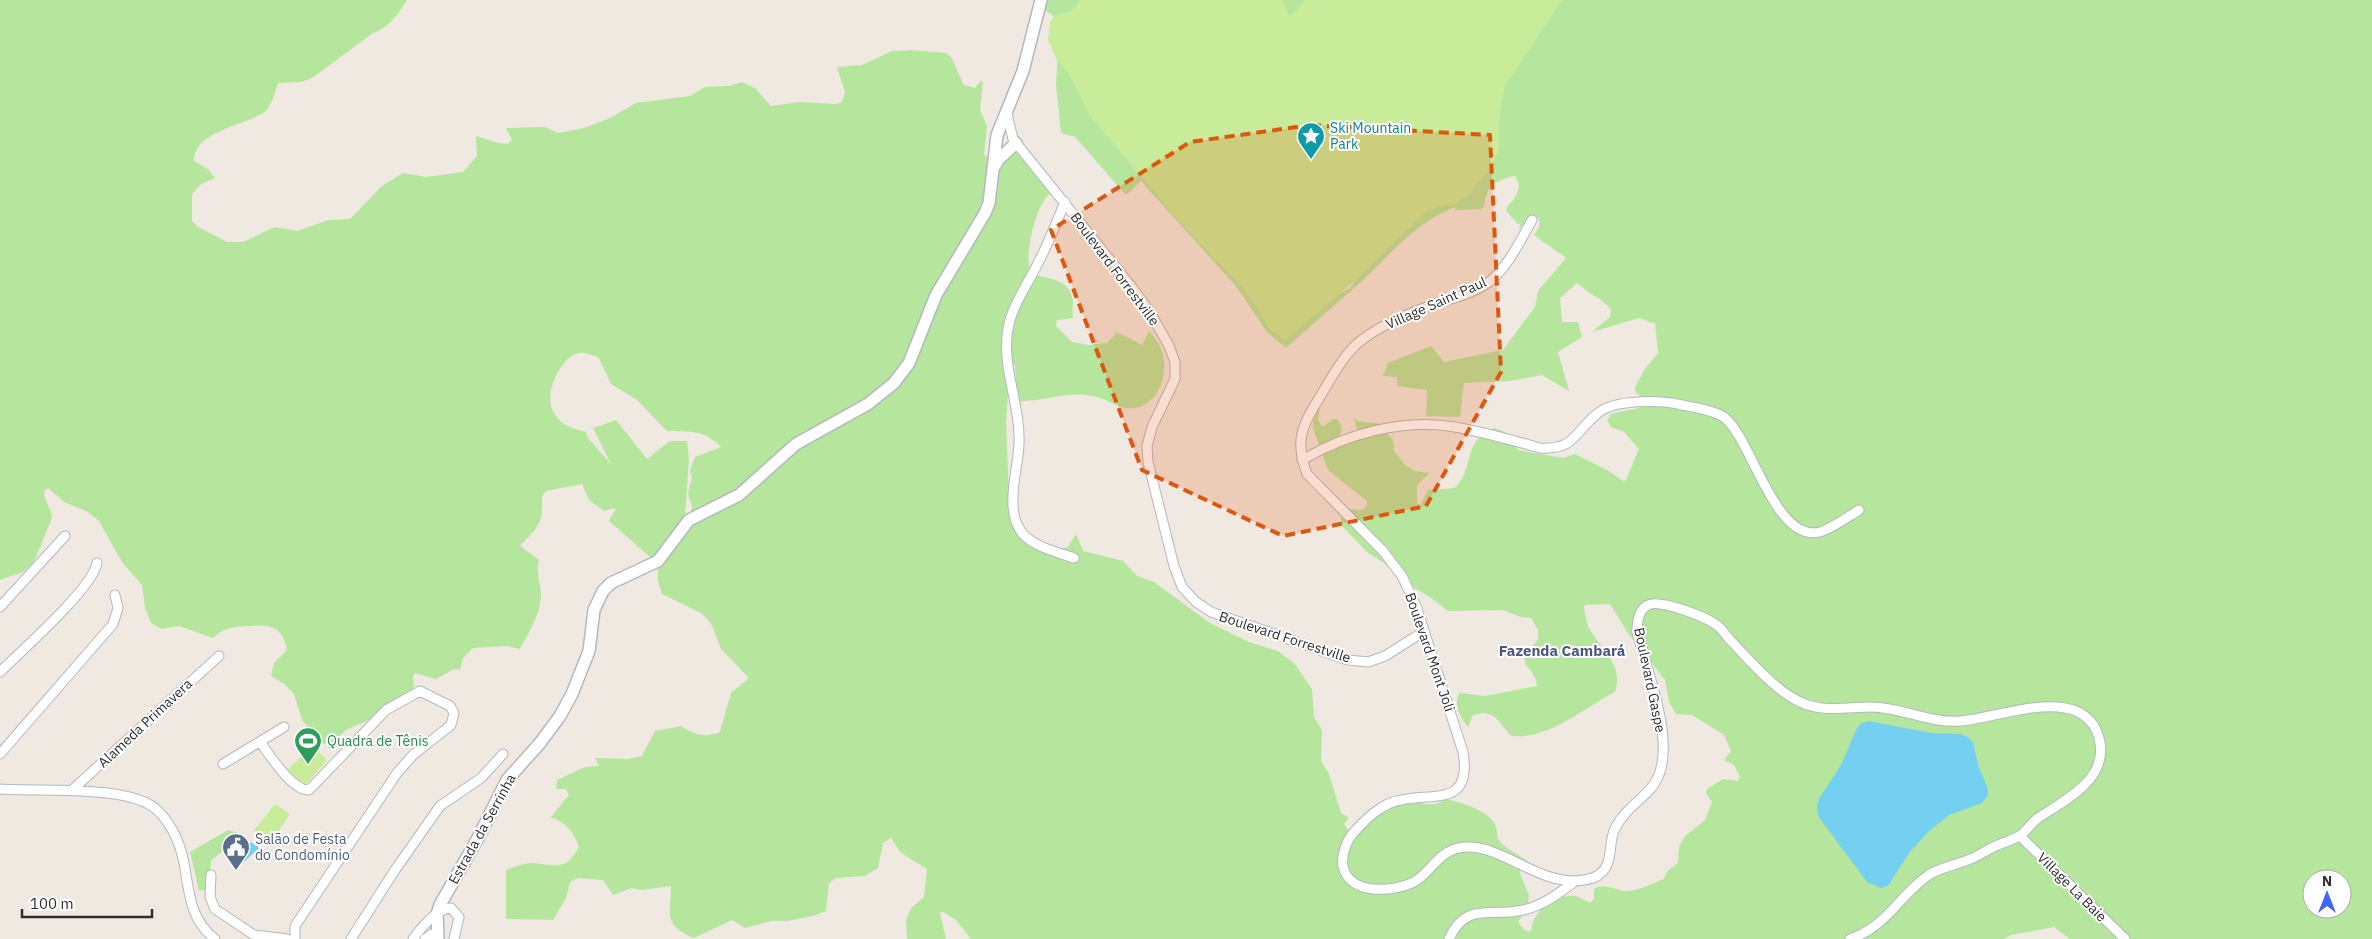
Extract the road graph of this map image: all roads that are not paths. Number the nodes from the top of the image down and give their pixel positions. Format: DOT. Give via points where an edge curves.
graph roads {
  1 [pos="1041,0"];
  2 [pos="1007,114"];
  3 [pos="997,135"];
  4 [pos="1014,141"];
  5 [pos="993,169"];
  6 [pos="1065,202"];
  7 [pos="1532,220"];
  8 [pos="1302,460"];
  9 [pos="1859,510"];
  10 [pos="65,536"];
  11 [pos="1074,558"];
  12 [pos="98,563"];
  13 [pos="115,595"];
  14 [pos="0,608"];
  15 [pos="1423,632"];
  16 [pos="219,656"];
  17 [pos="0,672"];
  18 [pos="284,727"];
  19 [pos="260,742"];
  20 [pos="0,754"];
  21 [pos="504,754"];
  22 [pos="223,764"];
  23 [pos="0,790"];
  24 [pos="1456,790"];
  25 [pos="71,791"];
  26 [pos="2020,836"];
  27 [pos="211,875"];
  28 [pos="1574,882"];
  29 [pos="437,914"];
  30 [pos="214,939"];
  31 [pos="287,939"];
  32 [pos="295,939"];
  33 [pos="351,939"];
  34 [pos="413,939"];
  35 [pos="425,939"];
  36 [pos="438,939"];
  37 [pos="454,939"];
  38 [pos="1449,939"];
  39 [pos="1850,939"];
  40 [pos="2125,939"];
  1 -- 2 [label="street, Estrada da Serrinha" via="1027,56"];
  2 -- 3 [label="street, Estrada da Serrinha"];
  2 -- 4 [label="street"];
  3 -- 4 [label="street"];
  3 -- 5 [label="street, Estrada da Serrinha"];
  4 -- 5 [label="street"];
  4 -- 6 [label="street, Boulevard Forrestville"];
  5 -- 29 [label="street, Estrada da Serrinha" via="985,213 936,296 909,363 894,383 868,404 796,444 739,495 689,520 658,561 603,590 597,599 588,651 572,694 540,743 507,780"];
  6 -- 11 [label="street" via="1010,318 1006,360 1019,442 1013,501 1015,516 1020,530 1028,539"];
  6 -- 15 [label="street, Boulevard Forrestville" via="1150,312 1175,362 1175,379 1152,427 1147,446 1148,462 1182,587 1211,612 1348,660 1368,662 1385,656"];
  7 -- 8 [label="street, Village Saint Paul" via="1501,270 1488,283 1399,319 1357,344 1341,363 1303,428"];
  8 -- 9 [label="street" via="1352,436 1424,424 1453,427 1540,448 1554,448 1575,439 1597,414 1609,406 1626,402 1680,404 1724,416 1734,426 1768,492 1794,526 1806,532 1820,532"];
  8 -- 15 [label="street, Boulevard Mont Joli" via="1307,474 1383,551 1402,576 1416,606"];
  10 -- 14 [label="street"];
  12 -- 17 [label="street" via="91,579 78,595"];
  13 -- 20 [label="street" via="118,608 113,624"];
  15 -- 24 [label="street, Boulevard Mont Joli" via="1463,752 1466,767"];
  16 -- 25 [label="street, Alameda Primavera"];
  18 -- 19 [label="street"];
  19 -- 22 [label="street"];
  19 -- 32 [label="street" via="293,783 309,790 386,710 420,691 450,706 454,713 451,725 413,755 397,773 295,926"];
  21 -- 33 [label="street" via="481,778 440,806"];
  23 -- 25 [label="street"];
  24 -- 28 [label="street, Boulevard Gaspe" via="1445,796 1401,800 1385,805 1367,818 1352,835 1344,851 1343,866 1348,877 1360,886 1378,890 1401,888 1416,881 1446,853 1472,846 1550,878"];
  25 -- 30 [label="street" via="107,793 136,799 156,808 172,826 184,861 190,903 197,921"];
  26 -- 28 [label="street, Boulevard Gaspe" via="2035,820 2078,792 2094,776 2100,758 2100,740 2093,724 2081,714 2059,707 2039,706 1960,721 1873,707 1824,708 1806,704 1764,675 1718,626 1699,616 1658,603 1642,610 1637,632 1657,698 1664,747 1662,764 1648,792 1617,823 1608,863 1602,873"];
  26 -- 39 [label="street" via="1974,858 1933,872 1917,884 1881,923"];
  26 -- 40 [label="street, Village La Baie"];
  27 -- 31 [label="street" via="210,897 215,909 225,918 254,935"];
  28 -- 38 [label="street" via="1544,903 1524,910 1472,914 1459,922"];
  29 -- 34 [label="street"];
  29 -- 36 [label="street, Estrada da Serrinha"];
  29 -- 37 [label="street" via="446,908 456,912"];
  35 -- 36 [label="street" via="432,934"];
}
